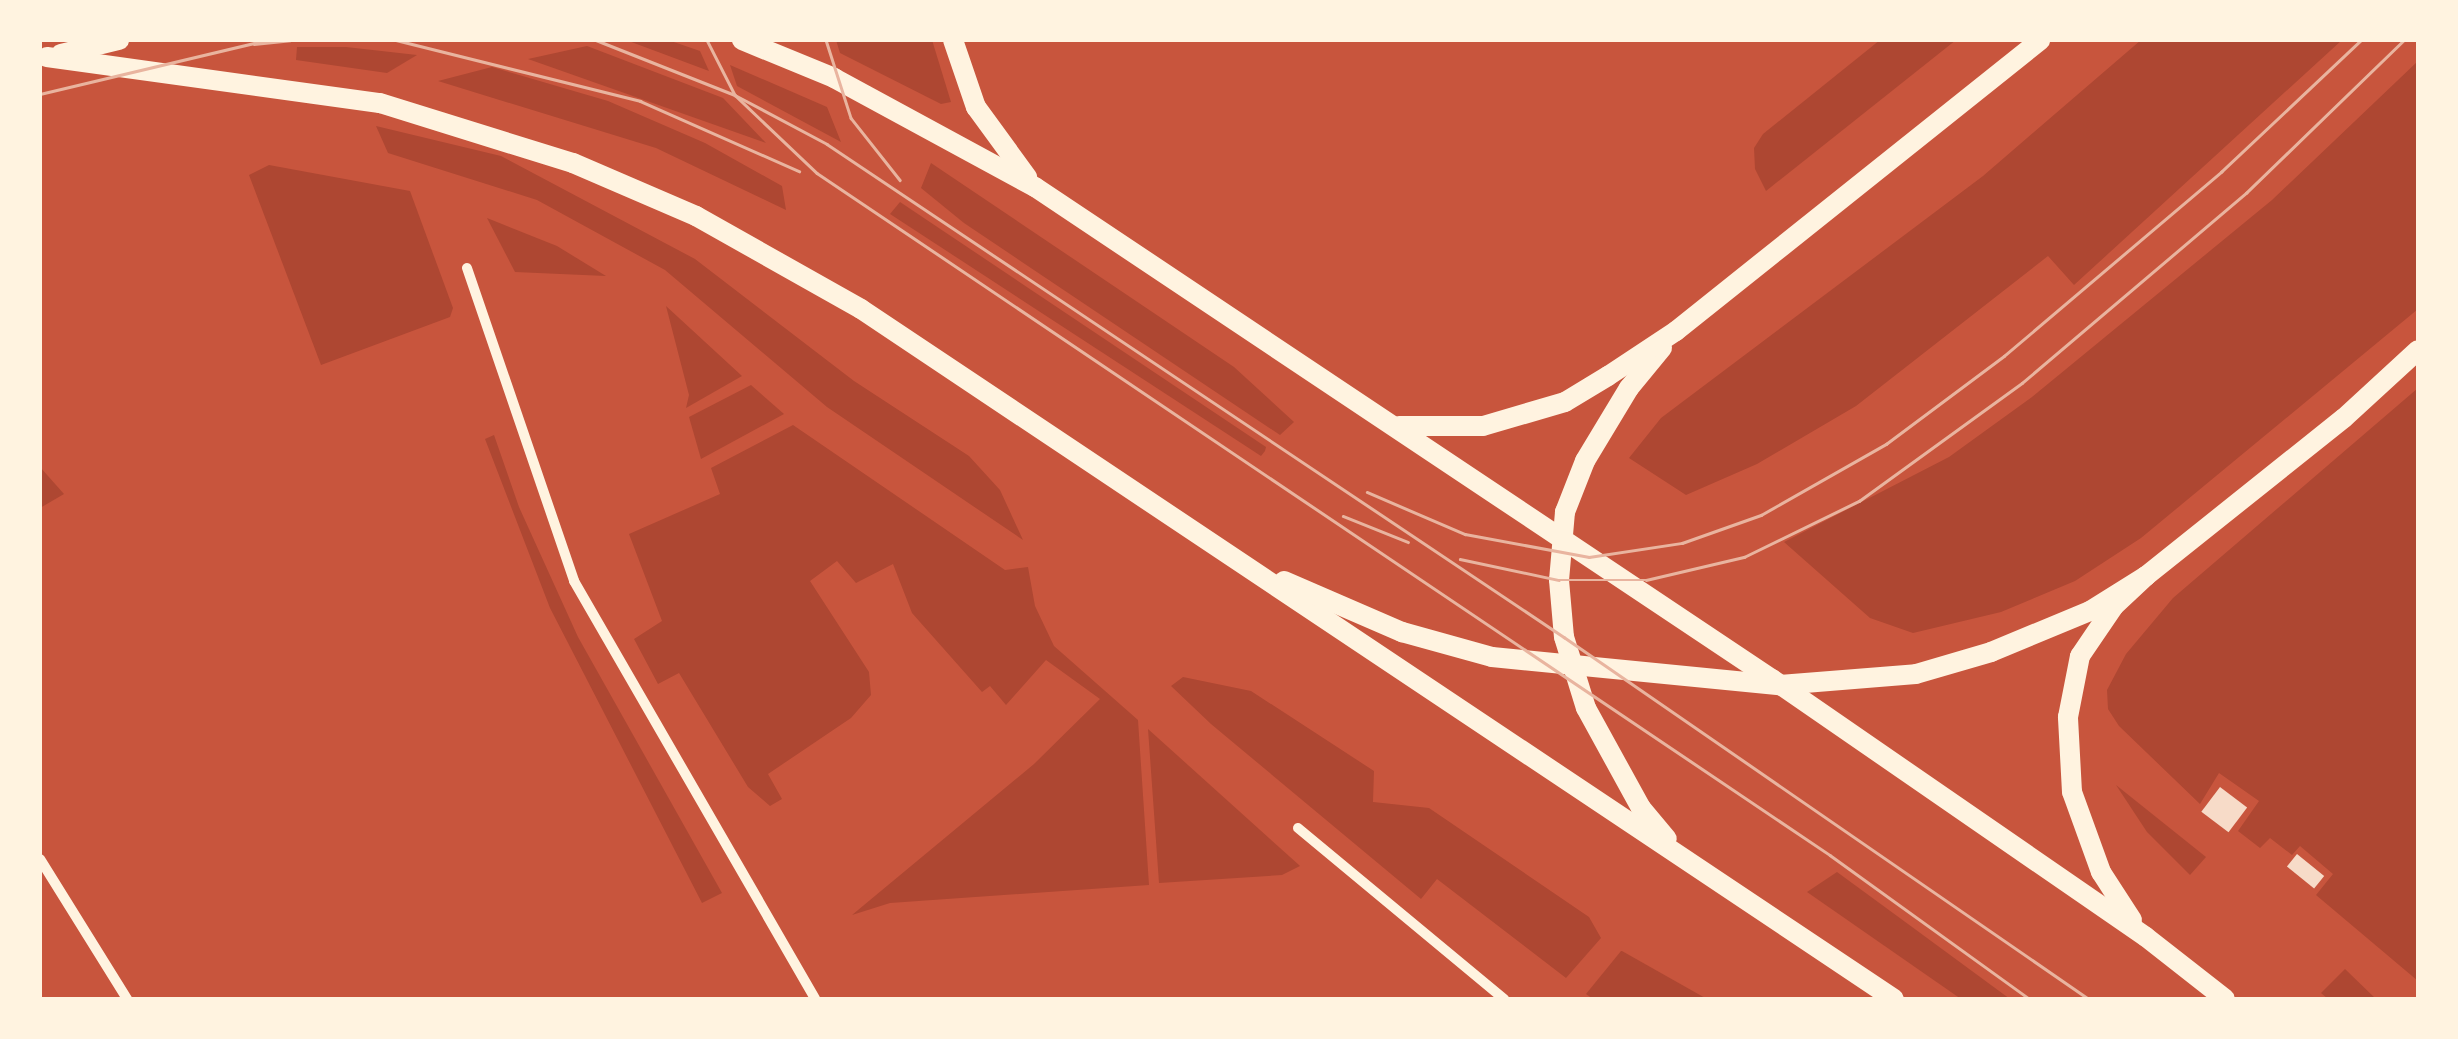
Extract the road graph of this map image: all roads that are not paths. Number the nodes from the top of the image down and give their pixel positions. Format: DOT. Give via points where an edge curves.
graph roads {
  1 [pos="119,40"];
  2 [pos="742,40"];
  3 [pos="953,40"];
  4 [pos="2040,40"];
  5 [pos="44,58"];
  6 [pos="1035,186"];
  7 [pos="467,268"];
  8 [pos="1676,332"];
  9 [pos="2418,350"];
  10 [pos="1392,426"];
  11 [pos="1188,532"];
  12 [pos="1562,540"];
  13 [pos="2146,576"];
  14 [pos="1574,669"];
  15 [pos="1780,685"];
  16 [pos="1298,828"];
  17 [pos="40,859"];
  18 [pos="1694,864"];
  19 [pos="2146,937"];
  20 [pos="127,999"];
  21 [pos="815,999"];
  22 [pos="1504,999"];
  23 [pos="1894,999"];
  24 [pos="2225,999"];
  1 -- 5 [label="main road"];
  2 -- 6 [label="main road" via="834,78"];
  3 -- 6 [label="main road" via="976,107"];
  4 -- 8 [label="main road"];
  5 -- 11 [label="main road" via="380,103 573,163 776,256"];
  6 -- 10 [label="main road"];
  7 -- 21 [label="street" via="574,581"];
  8 -- 10 [label="main road" via="1550,407 1483,426"];
  8 -- 12 [label="main road" via="1600,431 1565,512"];
  9 -- 13 [label="main road" via="2344,418"];
  10 -- 12 [label="main road"];
  11 -- 14 [label="main road" via="1328,604 1402,632 1492,657"];
  11 -- 18 [label="main road"];
  12 -- 14 [label="main road" via="1564,637"];
  12 -- 15 [label="main road"];
  13 -- 15 [label="main road" via="2090,611 1990,652 1916,674"];
  13 -- 19 [label="main road" via="2094,630 2072,684 2068,718 2081,830"];
  14 -- 15 [label="main road"];
  14 -- 18 [label="main road" via="1602,742 1640,808"];
  15 -- 19 [label="main road"];
  16 -- 22 [label="street"];
  17 -- 20 [label="street"];
  18 -- 23 [label="main road"];
  19 -- 24 [label="main road"];
}
